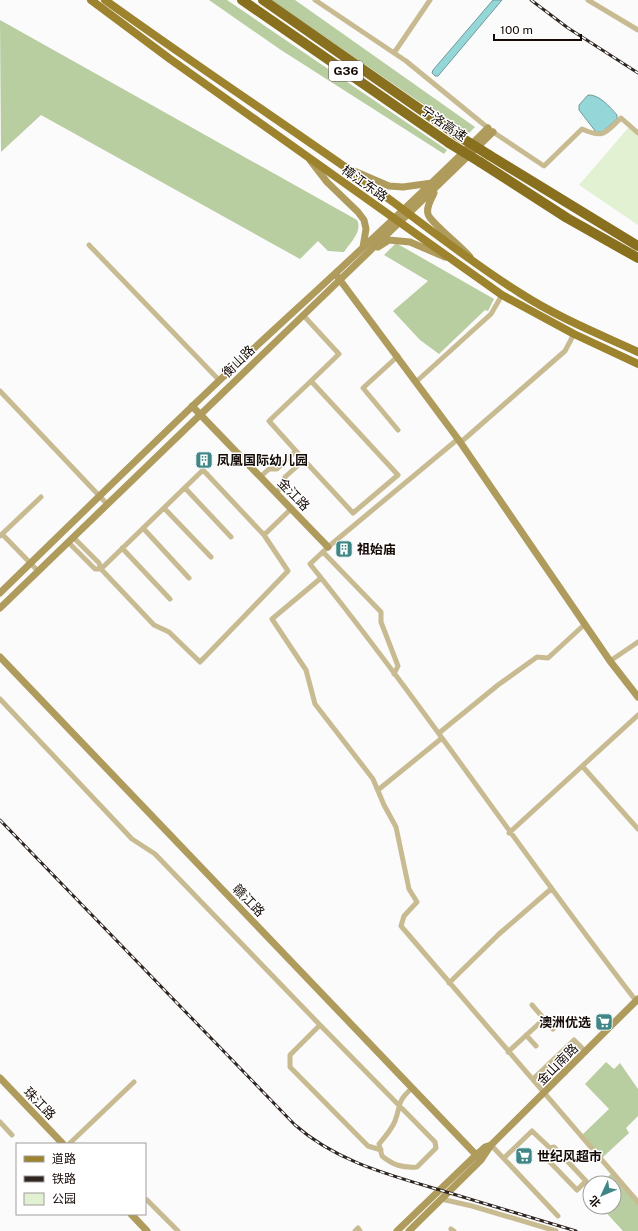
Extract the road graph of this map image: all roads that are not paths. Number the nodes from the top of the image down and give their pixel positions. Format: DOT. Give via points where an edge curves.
graph roads {
  1 [pos="91,0"];
  2 [pos="105,0"];
  3 [pos="242,0"];
  4 [pos="263,0"];
  5 [pos="315,0"];
  6 [pos="430,0"];
  7 [pos="588,0"];
  8 [pos="638,30"];
  9 [pos="394,53"];
  10 [pos="491,130"];
  11 [pos="638,133"];
  12 [pos="308,157"];
  13 [pos="345,167"];
  14 [pos="434,186"];
  15 [pos="406,211"];
  16 [pos="396,220"];
  17 [pos="89,246"];
  18 [pos="638,246"];
  19 [pos="363,247"];
  20 [pos="368,253"];
  21 [pos="638,258"];
  22 [pos="450,260"];
  23 [pos="476,263"];
  24 [pos="334,273"];
  25 [pos="340,280"];
  26 [pos="502,294"];
  27 [pos="303,315"];
  28 [pos="574,334"];
  29 [pos="638,352"];
  30 [pos="398,356"];
  31 [pos="638,364"];
  32 [pos="220,380"];
  33 [pos="312,381"];
  34 [pos="417,381"];
  35 [pos="0,391"];
  36 [pos="192,406"];
  37 [pos="200,414"];
  38 [pos="398,430"];
  39 [pos="460,440"];
  40 [pos="296,451"];
  41 [pos="304,460"];
  42 [pos="260,477"];
  43 [pos="185,488"];
  44 [pos="276,493"];
  45 [pos="100,496"];
  46 [pos="41,497"];
  47 [pos="107,504"];
  48 [pos="164,508"];
  49 [pos="291,509"];
  50 [pos="143,528"];
  51 [pos="1,535"];
  52 [pos="264,536"];
  53 [pos="232,537"];
  54 [pos="71,539"];
  55 [pos="122,548"];
  56 [pos="325,550"];
  57 [pos="211,557"];
  58 [pos="30,563"];
  59 [pos="101,569"];
  60 [pos="38,571"];
  61 [pos="189,578"];
  62 [pos="321,578"];
  63 [pos="0,593"];
  64 [pos="170,598"];
  65 [pos="0,608"];
  66 [pos="585,624"];
  67 [pos="638,642"];
  68 [pos="0,657"];
  69 [pos="610,662"];
  70 [pos="394,674"];
  71 [pos="638,697"];
  72 [pos="0,699"];
  73 [pos="638,715"];
  74 [pos="439,733"];
  75 [pos="442,738"];
  76 [pos="583,767"];
  77 [pos="378,790"];
  78 [pos="638,829"];
  79 [pos="509,833"];
  80 [pos="551,889"];
  81 [pos="449,983"];
  82 [pos="637,1001"];
  83 [pos="532,1005"];
  84 [pos="544,1019"];
  85 [pos="320,1025"];
  86 [pos="553,1029"];
  87 [pos="526,1036"];
  88 [pos="536,1046"];
  89 [pos="508,1052"];
  90 [pos="586,1052"];
  91 [pos="553,1061"];
  92 [pos="565,1073"];
  93 [pos="0,1078"];
  94 [pos="533,1079"];
  95 [pos="134,1082"];
  96 [pos="412,1088"];
  97 [pos="546,1092"];
  98 [pos="398,1106"];
  99 [pos="0,1122"];
  100 [pos="12,1135"];
  101 [pos="62,1143"];
  102 [pos="70,1143"];
  103 [pos="491,1145"];
  104 [pos="550,1148"];
  105 [pos="381,1150"];
  106 [pos="478,1157"];
  107 [pos="504,1158"];
  108 [pos="440,1199"];
  109 [pos="147,1200"];
  110 [pos="638,1202"];
  111 [pos="132,1215"];
  112 [pos="558,1216"];
  113 [pos="147,1231"];
  114 [pos="178,1231"];
  115 [pos="355,1231"];
  116 [pos="360,1231"];
  117 [pos="398,1231"];
  118 [pos="409,1231"];
  119 [pos="556,1231"];
  1 -- 12 [label="main road, 樟江东路"];
  2 -- 13 [label="main road, 樟江东路"];
  3 -- 21 [label="highway, 宁洛高速 / G36, bridge" via="449,143 567,218"];
  4 -- 18 [label="highway, 宁洛高速 / G36, bridge" via="457,135"];
  5 -- 9 [label="street"];
  6 -- 9 [label="street"];
  7 -- 8 [label="street"];
  9 -- 10 [label="street"];
  10 -- 11 [label="street" via="544,166 582,129 596,135 604,134 621,118"];
  10 -- 14 [label="street, 衡山路"];
  12 -- 16 [label="main road, 樟江东路"];
  12 -- 19 [label="street" via="327,182 364,220 366,229"];
  13 -- 14 [label="street" via="389,186"];
  13 -- 15 [label="main road, 樟江东路"];
  14 -- 15 [label="street, 衡山路"];
  14 -- 23 [label="street" via="428,204 427,213 430,220"];
  15 -- 16 [label="street, 衡山路"];
  15 -- 23 [label="main road, 樟江东路"];
  16 -- 19 [label="street, 衡山路"];
  16 -- 20 [label="street, 衡山路"];
  16 -- 22 [label="main road, 樟江东路"];
  17 -- 32 [label="street"];
  19 -- 24 [label="street, 衡山路"];
  20 -- 22 [label="street" via="389,240 396,240 410,242"];
  20 -- 25 [label="street, 衡山路"];
  22 -- 26 [label="main road, 樟江东路"];
  23 -- 29 [label="main road, 樟江东路" via="522,294"];
  24 -- 25 [label="street"];
  24 -- 32 [label="street, 衡山路"];
  25 -- 27 [label="street, 衡山路"];
  25 -- 30 [label="street"];
  26 -- 28 [label="main road, 樟江东路"];
  26 -- 34 [label="street" via="490,314"];
  27 -- 33 [label="street" via="339,354"];
  27 -- 37 [label="street, 衡山路"];
  28 -- 31 [label="main road, 樟江东路"];
  28 -- 39 [label="street" via="565,351"];
  30 -- 34 [label="street"];
  30 -- 38 [label="street" via="364,388"];
  32 -- 36 [label="street, 衡山路"];
  33 -- 40 [label="street" via="269,421"];
  33 -- 41 [label="street" via="398,475 353,513"];
  34 -- 39 [label="street"];
  35 -- 45 [label="street"];
  36 -- 37 [label="street, 金江路"];
  36 -- 45 [label="street, 衡山路"];
  37 -- 42 [label="street, 金江路"];
  37 -- 47 [label="street, 衡山路"];
  39 -- 56 [label="street"];
  39 -- 66 [label="street"];
  40 -- 41 [label="street"];
  40 -- 42 [label="street" via="277,469 269,469"];
  41 -- 44 [label="street" via="285,477 283,485"];
  42 -- 44 [label="street, 金江路"];
  43 -- 48 [label="street"];
  43 -- 52 [label="street" via="203,470"];
  43 -- 53 [label="street"];
  44 -- 49 [label="street, 金江路"];
  45 -- 47 [label="street"];
  45 -- 58 [label="street, 衡山路"];
  46 -- 51 [label="street"];
  47 -- 54 [label="street, 衡山路"];
  48 -- 50 [label="street"];
  48 -- 57 [label="street"];
  49 -- 52 [label="street"];
  49 -- 56 [label="street, 金江路"];
  50 -- 55 [label="street"];
  50 -- 61 [label="street"];
  51 -- 58 [label="street"];
  52 -- 59 [label="street" via="288,571 200,662 169,632 154,625"];
  54 -- 59 [label="street" via="95,569"];
  54 -- 60 [label="street, 衡山路"];
  55 -- 59 [label="street"];
  55 -- 64 [label="street"];
  56 -- 62 [label="street" via="310,564"];
  56 -- 70 [label="street" via="381,612 381,622 398,666"];
  58 -- 60 [label="street"];
  58 -- 63 [label="street, 衡山路"];
  60 -- 65 [label="street, 衡山路"];
  62 -- 70 [label="street"];
  62 -- 77 [label="street" via="272,619 306,670 314,704 373,778"];
  66 -- 69 [label="street"];
  66 -- 74 [label="street" via="548,658 537,657"];
  67 -- 69 [label="street"];
  68 -- 96 [label="street, 赣江路"];
  69 -- 71 [label="street"];
  70 -- 74 [label="street"];
  72 -- 85 [label="street" via="132,839 155,854"];
  73 -- 76 [label="street"];
  74 -- 75 [label="street"];
  75 -- 77 [label="street"];
  75 -- 79 [label="street"];
  76 -- 78 [label="street"];
  76 -- 79 [label="street"];
  77 -- 81 [label="street" via="396,827 410,889 417,902 404,916 401,926"];
  79 -- 80 [label="street"];
  80 -- 81 [label="street" via="499,934"];
  80 -- 82 [label="street"];
  81 -- 89 [label="street"];
  82 -- 90 [label="street, 金山南路"];
  83 -- 84 [label="street"];
  84 -- 86 [label="street"];
  84 -- 87 [label="street"];
  85 -- 98 [label="street"];
  85 -- 105 [label="street" via="290,1055 290,1067 368,1146"];
  87 -- 88 [label="street"];
  87 -- 89 [label="street"];
  89 -- 94 [label="street"];
  90 -- 91 [label="street" via="574,1040"];
  90 -- 92 [label="street, 金山南路"];
  91 -- 92 [label="street"];
  91 -- 94 [label="street"];
  92 -- 97 [label="street, 金山南路"];
  93 -- 101 [label="street, 珠江路"];
  94 -- 97 [label="street"];
  95 -- 102 [label="street"];
  96 -- 98 [label="street" via="400,1100"];
  96 -- 106 [label="street, 赣江路"];
  97 -- 103 [label="street, 金山南路"];
  97 -- 110 [label="street" via="549,1100"];
  98 -- 105 [label="street" via="395,1121 379,1144"];
  98 -- 105 [label="street" via="435,1142 436,1148 417,1167 404,1168 382,1156"];
  99 -- 100 [label="street"];
  103 -- 106 [label="street, 金山南路" via="485,1147"];
  103 -- 107 [label="street"];
  104 -- 104 [label="street" via="544,1156 577,1190 586,1181 554,1147"];
  104 -- 107 [label="street" via="532,1131"];
  106 -- 108 [label="street, 金山南路"];
  106 -- 117 [label="street, 金山南路"];
  107 -- 112 [label="street"];
  108 -- 118 [label="street, 金山南路"];
  108 -- 119 [label="street"];
  109 -- 114 [label="street"];
  111 -- 113 [label="street"];
  115 -- 116 [label="street" via="358,1228"];
}
